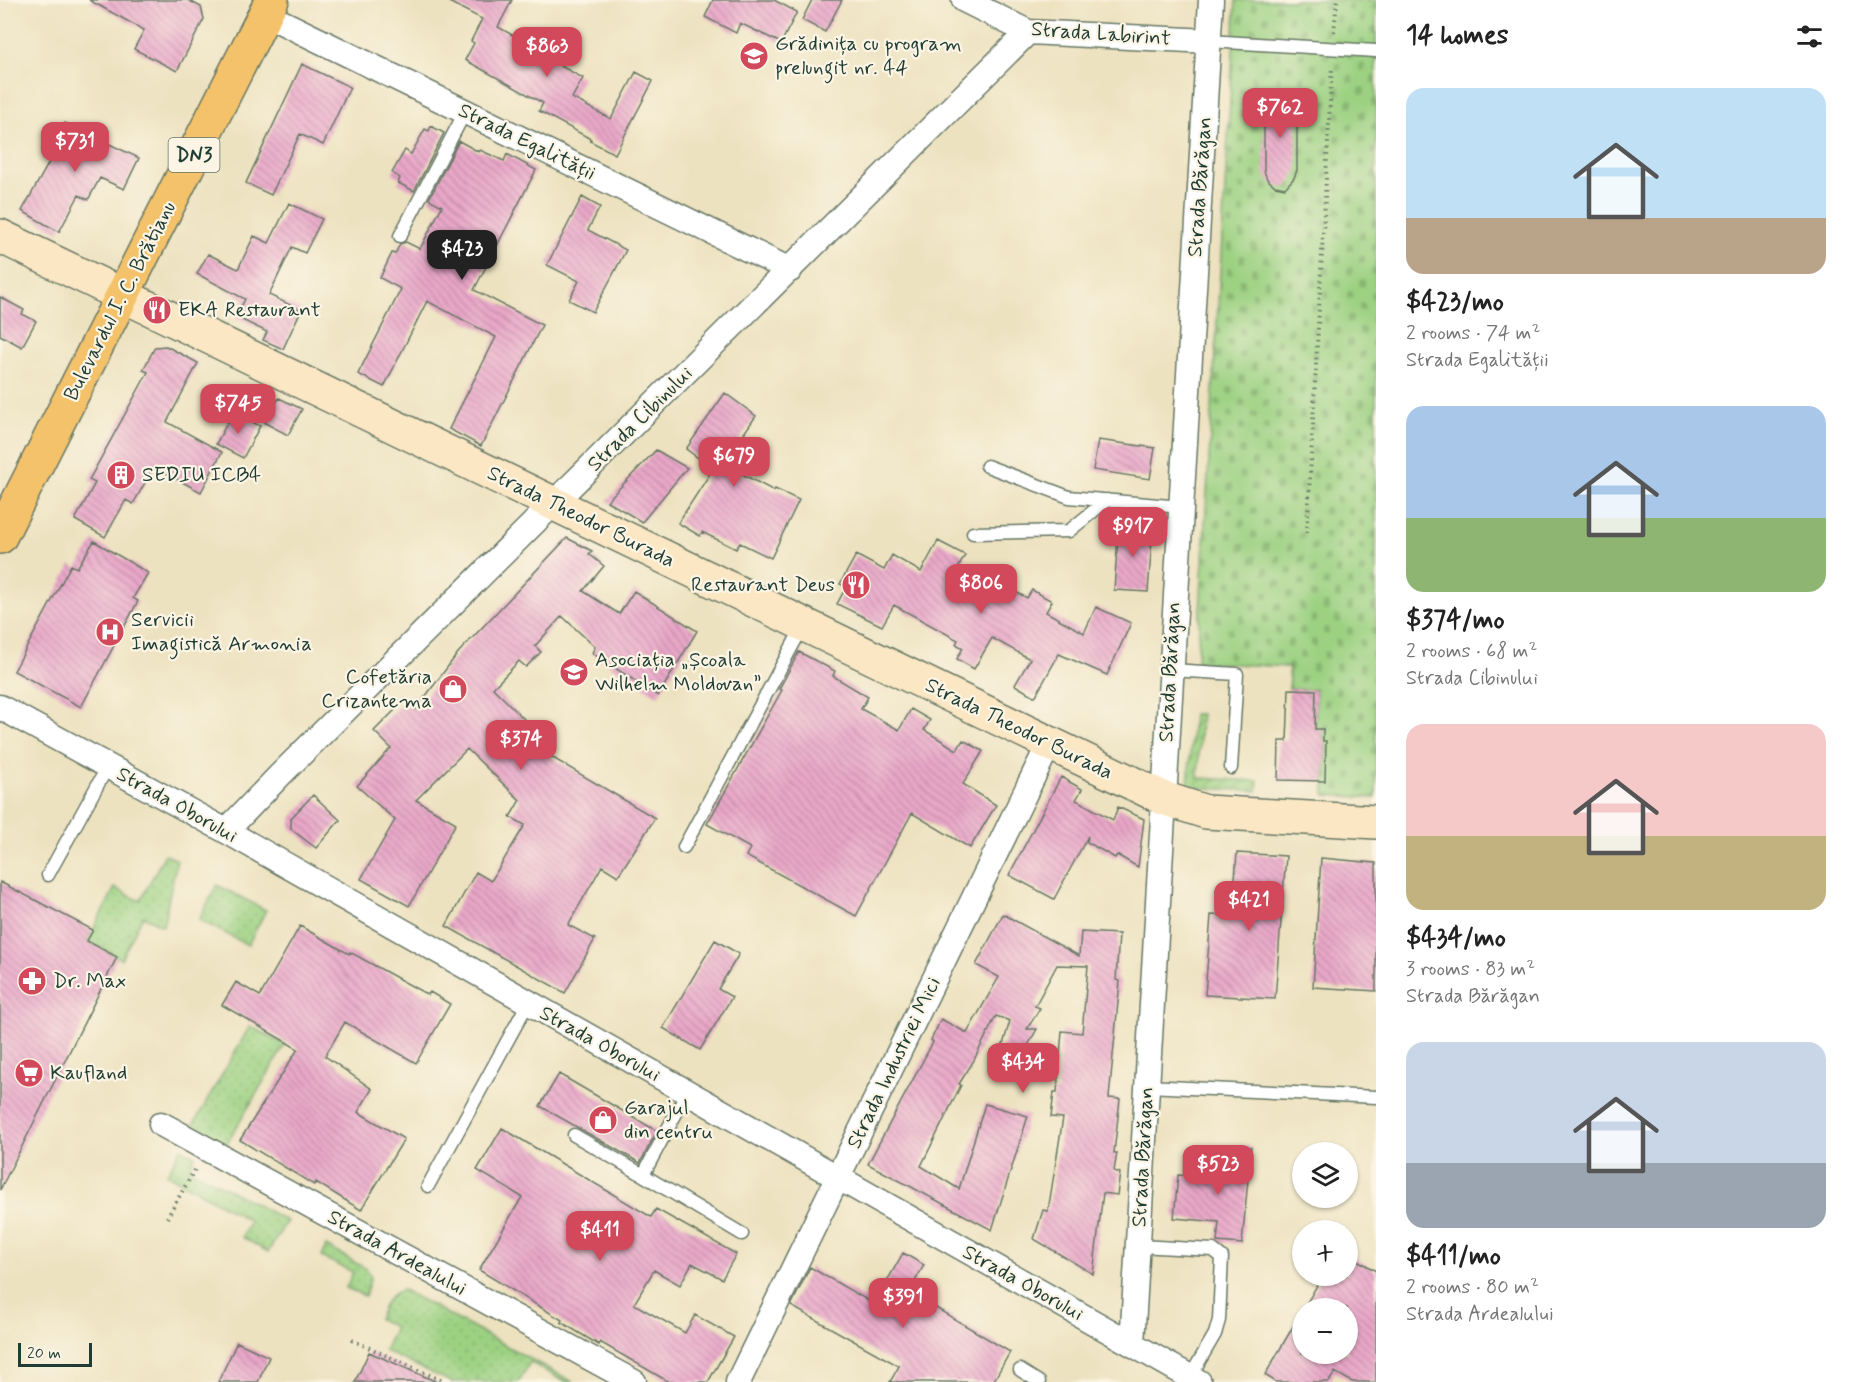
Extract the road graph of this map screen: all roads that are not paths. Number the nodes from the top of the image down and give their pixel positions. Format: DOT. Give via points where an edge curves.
graph roads {
  1 [pos="964,0"];
  2 [pos="1211,0"];
  3 [pos="268,7"];
  4 [pos="1028,32"];
  5 [pos="1209,41"];
  6 [pos="1376,51"];
  7 [pos="465,112"];
  8 [pos="0,236"];
  9 [pos="400,236"];
  10 [pos="790,270"];
  11 [pos="123,295"];
  12 [pos="987,466"];
  13 [pos="1107,500"];
  14 [pos="554,504"];
  15 [pos="1180,507"];
  16 [pos="973,533"];
  17 [pos="0,537"];
  18 [pos="803,625"];
  19 [pos="1171,670"];
  20 [pos="0,707"];
  21 [pos="1049,744"];
  22 [pos="108,766"];
  23 [pos="1231,768"];
  24 [pos="1163,798"];
  25 [pos="1376,822"];
  26 [pos="226,831"];
  27 [pos="684,847"];
  28 [pos="48,875"];
  29 [pos="528,1003"];
  30 [pos="1147,1086"];
  31 [pos="687,1093"];
  32 [pos="1376,1097"];
  33 [pos="161,1124"];
  34 [pos="574,1135"];
  35 [pos="643,1175"];
  36 [pos="837,1179"];
  37 [pos="428,1186"];
  38 [pos="742,1234"];
  39 [pos="1139,1246"];
  40 [pos="1132,1344"];
  41 [pos="1020,1370"];
  42 [pos="1195,1380"];
  43 [pos="634,1382"];
  44 [pos="738,1382"];
  45 [pos="1039,1382"];
  1 -- 4 [label="street, Strada Labirint"];
  2 -- 5 [label="street, Strada Bărăgan"];
  3 -- 7 [label="street, Strada Egalității"];
  3 -- 11 [label="main road, Bulevardul I. C. Brătianu / DN3"];
  4 -- 5 [label="street, Strada Labirint"];
  4 -- 10 [label="street, Strada Cibinului"];
  5 -- 6 [label="lane"];
  5 -- 15 [label="street, Strada Bărăgan"];
  7 -- 9 [label="lane"];
  7 -- 10 [label="street, Strada Egalității"];
  8 -- 11 [label="street, Strada Theodor Burada"];
  10 -- 14 [label="street, Strada Cibinului"];
  11 -- 14 [label="street, Strada Theodor Burada"];
  11 -- 17 [label="main road, Bulevardul I. C. Brătianu / DN3"];
  12 -- 13 [label="lane" via="1069,497"];
  13 -- 15 [label="lane"];
  13 -- 16 [label="lane" via="1069,531"];
  14 -- 18 [label="street, Strada Theodor Burada"];
  14 -- 26 [label="street, Strada Cibinului"];
  15 -- 19 [label="street, Strada Bărăgan"];
  18 -- 21 [label="street, Strada Theodor Burada"];
  18 -- 27 [label="lane"];
  19 -- 23 [label="lane" via="1237,674"];
  19 -- 24 [label="street, Strada Bărăgan"];
  20 -- 22 [label="street, Strada Oborului"];
  21 -- 24 [label="street, Strada Theodor Burada"];
  21 -- 36 [label="street, Strada Industriei Mici"];
  22 -- 26 [label="street, Strada Oborului"];
  22 -- 28 [label="lane"];
  24 -- 25 [label="street, Strada Theodor Burada" via="1206,812"];
  24 -- 30 [label="street, Strada Bărăgan"];
  26 -- 29 [label="street, Strada Oborului"];
  29 -- 31 [label="street, Strada Oborului"];
  29 -- 37 [label="lane"];
  30 -- 32 [label="lane"];
  30 -- 39 [label="street, Strada Bărăgan"];
  31 -- 35 [label="lane"];
  31 -- 36 [label="street, Strada Oborului"];
  33 -- 43 [label="street, Strada Ardealului"];
  34 -- 35 [label="lane"];
  35 -- 38 [label="lane"];
  36 -- 40 [label="street, Strada Oborului"];
  36 -- 44 [label="street, Strada Industriei Mici"];
  39 -- 40 [label="street, Strada Bărăgan"];
  39 -- 42 [label="lane" via="1213,1250 1222,1257 1219,1320"];
  40 -- 42 [label="street, Strada Oborului"];
  41 -- 45 [label="lane"];
}
